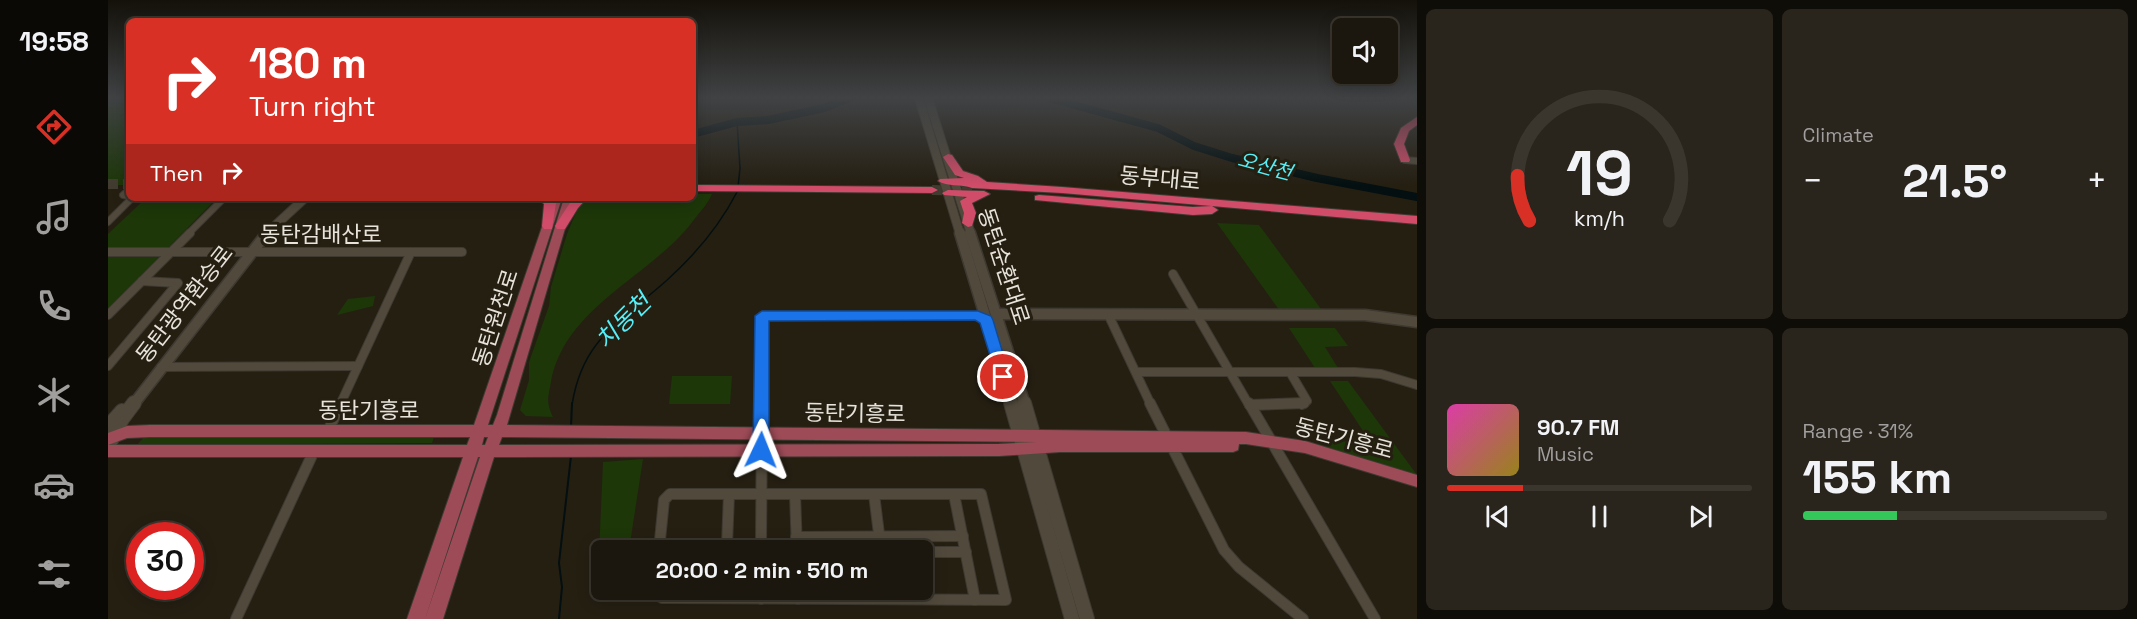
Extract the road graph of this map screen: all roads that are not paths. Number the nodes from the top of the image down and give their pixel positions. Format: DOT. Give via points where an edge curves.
graph roads {
  1 [pos="933,127"];
  2 [pos="935,127"];
  3 [pos="1409,127"];
  4 [pos="1400,144"];
  5 [pos="1417,156"];
  6 [pos="948,158"];
  7 [pos="1405,160"];
  8 [pos="1417,161"];
  9 [pos="949,181"];
  10 [pos="996,182"];
  11 [pos="696,187"];
  12 [pos="932,187"];
  13 [pos="953,193"];
  14 [pos="988,195"];
  15 [pos="127,201"];
  16 [pos="221,201"];
  17 [pos="293,201"];
  18 [pos="302,201"];
  19 [pos="548,201"];
  20 [pos="557,201"];
  21 [pos="567,201"];
  22 [pos="578,201"];
  23 [pos="1241,206"];
  24 [pos="1220,210"];
  25 [pos="1417,220"];
  26 [pos="108,222"];
  27 [pos="968,222"];
  28 [pos="554,226"];
  29 [pos="1417,228"];
  30 [pos="108,252"];
  31 [pos="170,252"];
  32 [pos="247,252"];
  33 [pos="411,252"];
  34 [pos="462,252"];
  35 [pos="1173,274"];
  36 [pos="142,281"];
  37 [pos="1108,314"];
  38 [pos="1197,314"];
  39 [pos="108,315"];
  40 [pos="986,315"];
  41 [pos="1417,322"];
  42 [pos="108,366"];
  43 [pos="358,366"];
  44 [pos="161,367"];
  45 [pos="1136,372"];
  46 [pos="1230,372"];
  47 [pos="1290,372"];
  48 [pos="1417,384"];
  49 [pos="1250,405"];
  50 [pos="150,431"];
  51 [pos="328,431"];
  52 [pos="435,431"];
  53 [pos="479,431"];
  54 [pos="497,431"];
  55 [pos="762,433"];
  56 [pos="110,437"];
  57 [pos="1030,442"];
  58 [pos="1168,442"];
  59 [pos="1273,444"];
  60 [pos="761,450"];
  61 [pos="108,451"];
  62 [pos="133,451"];
  63 [pos="314,451"];
  64 [pos="427,451"];
  65 [pos="472,451"];
  66 [pos="489,451"];
  67 [pos="1417,481"];
  68 [pos="1417,488"];
  69 [pos="729,494"];
  70 [pos="761,494"];
  71 [pos="795,494"];
  72 [pos="874,494"];
  73 [pos="954,494"];
  74 [pos="796,537"];
  75 [pos="880,537"];
  76 [pos="963,537"];
  77 [pos="660,540"];
  78 [pos="727,540"];
  79 [pos="761,540"];
  80 [pos="796,540"];
  81 [pos="880,540"];
  82 [pos="933,552"];
  83 [pos="966,552"];
  84 [pos="933,597"];
  85 [pos="975,600"];
  86 [pos="236,619"];
  87 [pos="416,619"];
  88 [pos="434,619"];
  89 [pos="1072,619"];
  90 [pos="1087,619"];
  91 [pos="1303,619"];
  92 [pos="1375,619"];
  1 -- 9 [label="street, 동탄순환대로"];
  2 -- 6 [label="street, 동탄순환대로"];
  3 -- 4 [label="highway"];
  4 -- 5 [label="highway"];
  4 -- 7 [label="highway"];
  6 -- 9 [label="street, 동탄순환대로"];
  6 -- 10 [label="highway" via="959,174"];
  7 -- 8 [label="street"];
  9 -- 10 [label="highway"];
  9 -- 13 [label="street, 동탄순환대로"];
  10 -- 23 [label="highway"];
  11 -- 12 [label="highway"];
  13 -- 14 [label="highway"];
  13 -- 27 [label="street, 동탄순환대로"];
  13 -- 40 [label="street, 동탄순환대로"];
  14 -- 24 [label="highway"];
  14 -- 27 [label="highway" via="966,201"];
  15 -- 26 [label="street"];
  16 -- 31 [label="street"];
  17 -- 32 [label="street, 동탄광역환승로" via="261,230"];
  18 -- 32 [label="street, 동탄광역환승로"];
  19 -- 28 [label="highway"];
  20 -- 28 [label="main road, 동탄원천로"];
  21 -- 28 [label="main road, 동탄원천로"];
  22 -- 28 [label="highway" via="567,218"];
  23 -- 24 [label="highway, 동부대로" via="972,188"];
  23 -- 25 [label="highway, 동부대로"];
  24 -- 29 [label="highway, 동부대로"];
  27 -- 40 [label="street, 동탄순환대로"];
  28 -- 53 [label="main road, 동탄원천로"];
  28 -- 54 [label="main road, 동탄원천로"];
  30 -- 31 [label="street, 동탄감배산로"];
  31 -- 32 [label="street, 동탄감배산로"];
  31 -- 36 [label="street"];
  32 -- 33 [label="street, 동탄감배산로"];
  32 -- 44 [label="street, 동탄광역환승로"];
  32 -- 56 [label="street, 동탄광역환승로"];
  33 -- 34 [label="street, 동탄감배산로"];
  33 -- 43 [label="street"];
  35 -- 38 [label="street"];
  36 -- 39 [label="street"];
  36 -- 42 [label="street" via="178,283"];
  37 -- 38 [label="street"];
  37 -- 40 [label="street"];
  37 -- 45 [label="street"];
  38 -- 41 [label="street" via="1365,315"];
  38 -- 46 [label="street"];
  40 -- 55 [label="street" via="762,316"];
  40 -- 57 [label="street, 동탄순환대로"];
  43 -- 44 [label="street"];
  43 -- 51 [label="street"];
  44 -- 56 [label="street, 동탄광역환승로"];
  45 -- 46 [label="street"];
  45 -- 58 [label="street"];
  46 -- 47 [label="street"];
  46 -- 49 [label="street"];
  47 -- 48 [label="street" via="1381,374"];
  47 -- 49 [label="street" via="1307,401 1302,405"];
  49 -- 59 [label="street"];
  50 -- 51 [label="main road, 동탄기흥로"];
  50 -- 56 [label="main road, 동탄기흥로"];
  50 -- 62 [label="main road" via="134,442"];
  51 -- 52 [label="main road, 동탄기흥로"];
  52 -- 53 [label="main road, 동탄기흥로"];
  52 -- 64 [label="main road" via="439,434 438,442"];
  53 -- 54 [label="main road, 동탄기흥로"];
  53 -- 65 [label="main road, 동탄원천로"];
  54 -- 55 [label="main road, 동탄기흥로"];
  54 -- 66 [label="main road, 동탄원천로"];
  55 -- 57 [label="main road, 동탄기흥로"];
  55 -- 60 [label="street"];
  57 -- 58 [label="main road, 동탄기흥로"];
  57 -- 60 [label="main road, 동탄기흥로"];
  57 -- 89 [label="street, 동탄순환대로"];
  57 -- 90 [label="street, 동탄순환대로"];
  58 -- 59 [label="main road, 동탄기흥로"];
  58 -- 91 [label="street" via="1224,550"];
  59 -- 67 [label="main road, 동탄기흥로" via="1344,457"];
  59 -- 68 [label="main road, 동탄기흥로"];
  59 -- 92 [label="street"];
  60 -- 66 [label="main road, 동탄기흥로"];
  60 -- 70 [label="street"];
  61 -- 62 [label="main road, 동탄기흥로"];
  62 -- 63 [label="main road, 동탄기흥로"];
  63 -- 64 [label="main road, 동탄기흥로"];
  63 -- 86 [label="street"];
  64 -- 65 [label="main road, 동탄기흥로"];
  65 -- 66 [label="main road, 동탄기흥로"];
  65 -- 87 [label="main road, 동탄원천로"];
  66 -- 88 [label="main road, 동탄원천로"];
  69 -- 70 [label="street"];
  69 -- 77 [label="street" via="670,494 664,500"];
  69 -- 78 [label="street"];
  70 -- 71 [label="street"];
  70 -- 79 [label="street"];
  71 -- 72 [label="street"];
  71 -- 74 [label="street"];
  72 -- 73 [label="street"];
  72 -- 75 [label="street"];
  73 -- 76 [label="street"];
  73 -- 85 [label="street" via="981,494 1006,600"];
  74 -- 75 [label="street"];
  74 -- 80 [label="street"];
  75 -- 76 [label="street"];
  75 -- 81 [label="street"];
  76 -- 83 [label="street"];
  82 -- 83 [label="street"];
  83 -- 85 [label="street"];
  84 -- 85 [label="street"];
}
